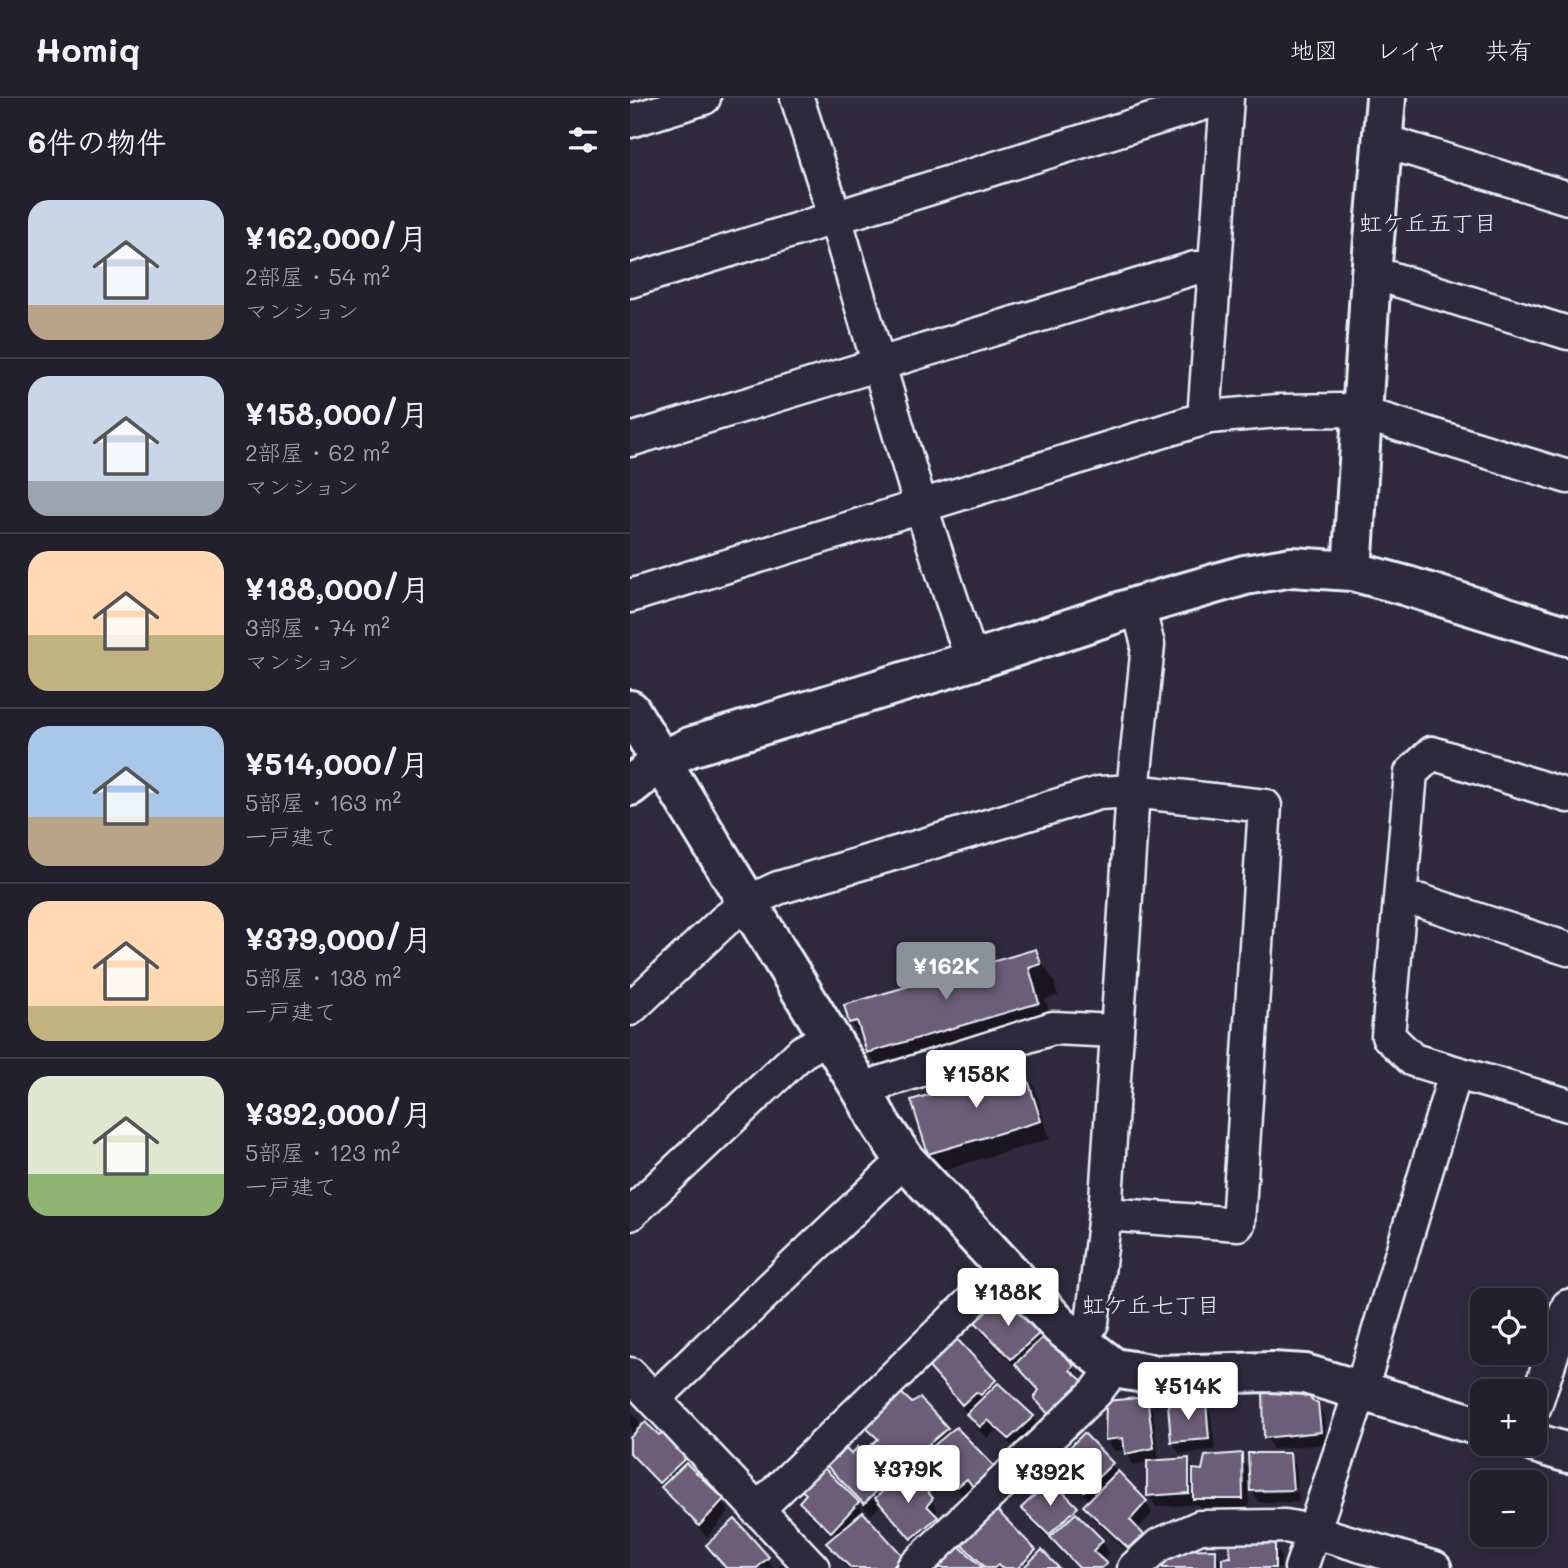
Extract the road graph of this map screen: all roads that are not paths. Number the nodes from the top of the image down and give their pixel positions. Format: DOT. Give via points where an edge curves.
graph roads {
  1 [pos="704,98"];
  2 [pos="797,98"];
  3 [pos="1386,98"];
  4 [pos="1226,101"];
  5 [pos="630,121"];
  6 [pos="1382,144"];
  7 [pos="1568,198"];
  8 [pos="835,218"];
  9 [pos="1216,268"];
  10 [pos="1371,275"];
  11 [pos="630,281"];
  12 [pos="1568,333"];
  13 [pos="877,364"];
  14 [pos="1363,415"];
  15 [pos="1209,417"];
  16 [pos="630,440"];
  17 [pos="1568,477"];
  18 [pos="921,507"];
  19 [pos="1352,571"];
  20 [pos="630,596"];
  21 [pos="1138,606"];
  22 [pos="1568,636"];
  23 [pos="972,661"];
  24 [pos="630,710"];
  25 [pos="661,761"];
  26 [pos="630,786"];
  27 [pos="1133,791"];
  28 [pos="1568,796"];
  29 [pos="1402,900"];
  30 [pos="748,902"];
  31 [pos="1568,949"];
  32 [pos="630,1009"];
  33 [pos="1116,1031"];
  34 [pos="829,1037"];
  35 [pos="1455,1074"];
  36 [pos="863,1092"];
  37 [pos="1568,1105"];
  38 [pos="905,1160"];
  39 [pos="630,1214"];
  40 [pos="1105,1214"];
  41 [pos="1005,1269"];
  42 [pos="1568,1306"];
  43 [pos="1080,1343"];
  44 [pos="1114,1368"];
  45 [pos="630,1374"];
  46 [pos="1544,1379"];
  47 [pos="1361,1390"];
  48 [pos="654,1399"];
  49 [pos="1470,1423"];
  50 [pos="1547,1447"];
  51 [pos="1568,1453"];
  52 [pos="757,1510"];
  53 [pos="1312,1531"];
  54 [pos="813,1568"];
  55 [pos="913,1568"];
  56 [pos="1134,1568"];
  57 [pos="1301,1568"];
  58 [pos="1435,1568"];
  1 -- 5 [label="street"];
  2 -- 8 [label="street"];
  3 -- 6 [label="street"];
  4 -- 8 [label="street" via="1209,102"];
  4 -- 9 [label="street"];
  6 -- 7 [label="street"];
  6 -- 10 [label="street"];
  8 -- 11 [label="street"];
  8 -- 13 [label="street"];
  9 -- 13 [label="street" via="1195,268"];
  9 -- 15 [label="street" via="1205,405"];
  10 -- 12 [label="street"];
  10 -- 14 [label="street"];
  13 -- 16 [label="street"];
  13 -- 18 [label="street"];
  14 -- 15 [label="street" via="1342,410"];
  14 -- 17 [label="street"];
  14 -- 19 [label="street"];
  15 -- 18 [label="street"];
  18 -- 20 [label="street"];
  18 -- 23 [label="street"];
  19 -- 21 [label="street" via="1292,567 1245,575"];
  19 -- 22 [label="street"];
  21 -- 23 [label="street"];
  21 -- 27 [label="street" via="1148,645"];
  23 -- 25 [label="street" via="690,747"];
  24 -- 25 [label="street"];
  25 -- 26 [label="street"];
  25 -- 30 [label="street"];
  27 -- 30 [label="street" via="1098,793 778,888"];
  27 -- 33 [label="street"];
  27 -- 40 [label="street" via="1265,806 1239,1210 1238,1224"];
  28 -- 29 [label="street" via="1432,753 1411,773"];
  29 -- 31 [label="street" via="1421,901"];
  29 -- 35 [label="street" via="1388,1036 1413,1060"];
  30 -- 32 [label="street"];
  30 -- 34 [label="street"];
  33 -- 36 [label="street" via="1053,1028"];
  33 -- 40 [label="street"];
  34 -- 36 [label="street"];
  34 -- 39 [label="street" via="802,1052"];
  35 -- 37 [label="street"];
  35 -- 47 [label="street"];
  36 -- 38 [label="street"];
  38 -- 41 [label="street"];
  38 -- 48 [label="street"];
  40 -- 43 [label="street" via="1092,1323"];
  41 -- 43 [label="street"];
  41 -- 52 [label="street"];
  42 -- 46 [label="street"];
  43 -- 44 [label="street"];
  44 -- 47 [label="street" via="1156,1375 1305,1374"];
  44 -- 55 [label="street" via="1096,1392"];
  45 -- 48 [label="street"];
  47 -- 49 [label="street"];
  47 -- 53 [label="street"];
  48 -- 52 [label="street"];
  50 -- 51 [label="street"];
  52 -- 54 [label="street"];
  53 -- 56 [label="street" via="1285,1526 1200,1527 1158,1545"];
  53 -- 57 [label="street"];
  53 -- 58 [label="street"];
}
